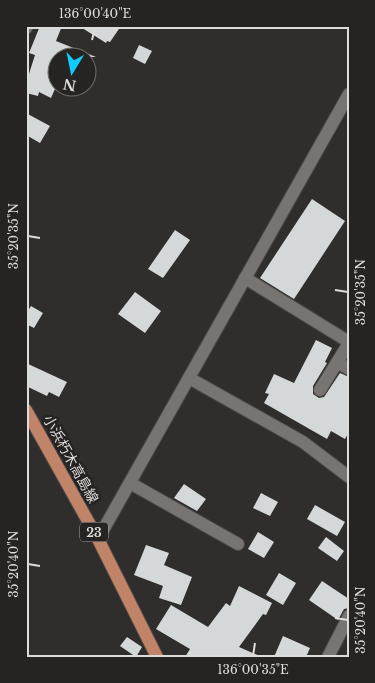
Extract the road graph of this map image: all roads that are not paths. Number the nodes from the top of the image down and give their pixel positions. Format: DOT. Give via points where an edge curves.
graph roads {
  1 [pos="349,94"];
  2 [pos="246,278"];
  3 [pos="349,342"];
  4 [pos="337,362"];
  5 [pos="349,369"];
  6 [pos="189,378"];
  7 [pos="320,390"];
  8 [pos="26,410"];
  9 [pos="349,477"];
  10 [pos="130,483"];
  11 [pos="98,539"];
  12 [pos="238,544"];
  13 [pos="349,616"];
  14 [pos="158,657"];
  15 [pos="328,657"];
  1 -- 2 [label="street"];
  2 -- 3 [label="street"];
  2 -- 6 [label="street"];
  3 -- 4 [label="street"];
  4 -- 5 [label="street"];
  4 -- 7 [label="street"];
  6 -- 9 [label="street" via="303,442"];
  6 -- 10 [label="street"];
  8 -- 11 [label="main road, 小浜朽木高島線 / 23"];
  10 -- 11 [label="street"];
  10 -- 12 [label="street"];
  11 -- 14 [label="main road, 小浜朽木高島線 / 23"];
  13 -- 15 [label="street"];
}
